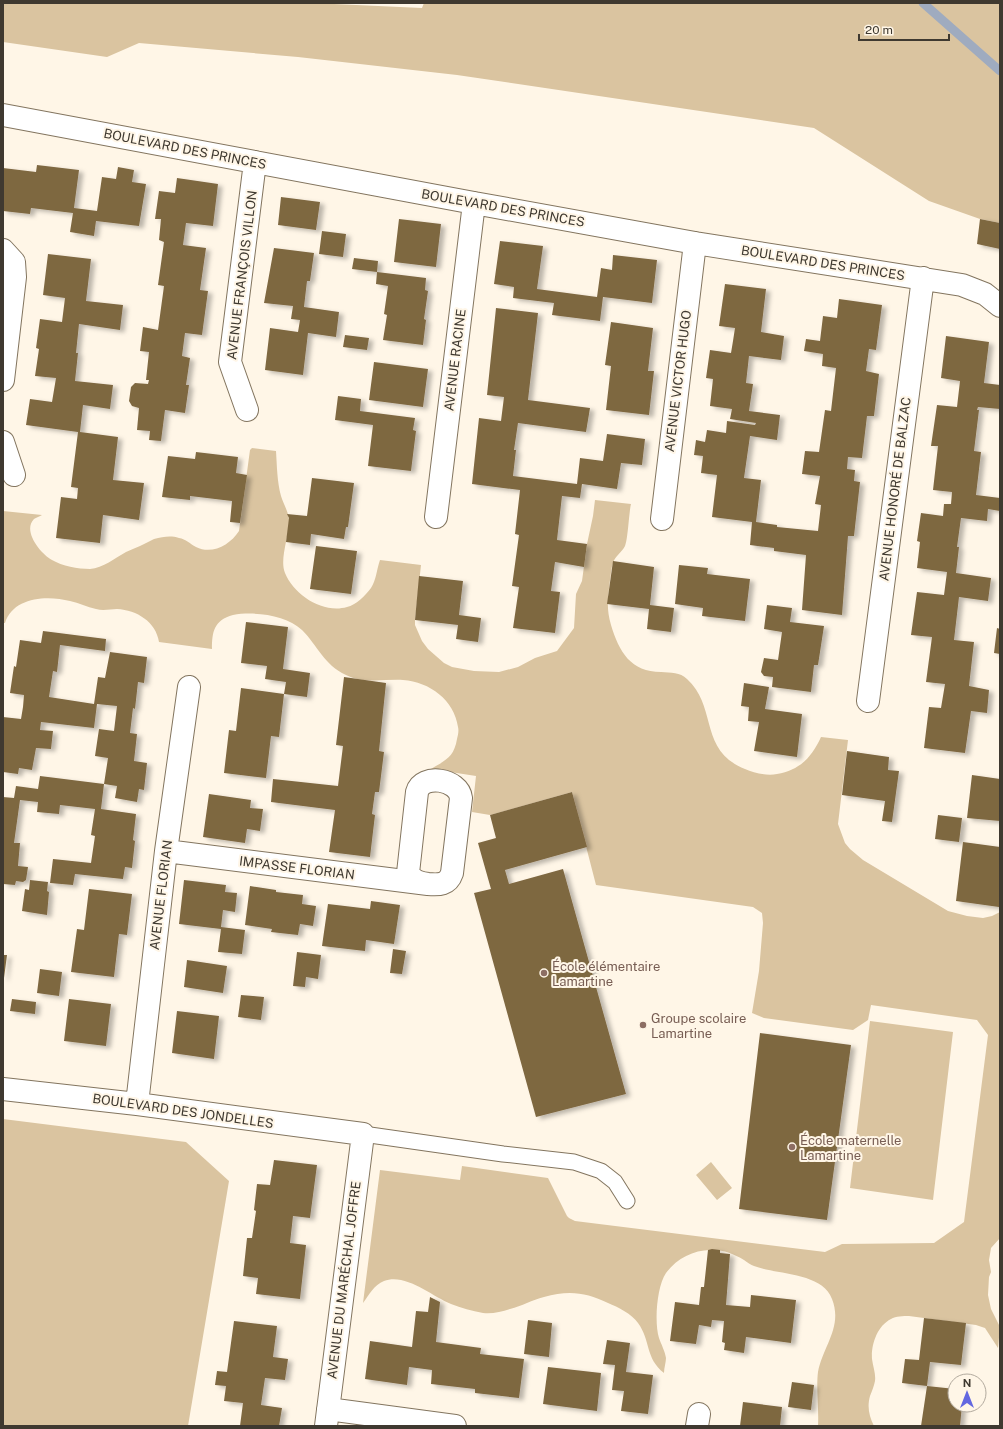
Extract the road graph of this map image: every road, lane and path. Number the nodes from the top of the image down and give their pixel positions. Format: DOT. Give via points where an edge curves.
graph roads {
  1 [pos="3,115"];
  2 [pos="255,162"];
  3 [pos="474,203"];
  4 [pos="695,243"];
  5 [pos="3,250"];
  6 [pos="923,278"];
  7 [pos="1000,306"];
  8 [pos="3,380"];
  9 [pos="247,410"];
  10 [pos="3,442"];
  11 [pos="14,475"];
  12 [pos="436,517"];
  13 [pos="662,519"];
  14 [pos="189,687"];
  15 [pos="868,701"];
  16 [pos="166,851"];
  17 [pos="428,884"];
  18 [pos="3,1089"];
  19 [pos="137,1104"];
  20 [pos="363,1134"];
  21 [pos="627,1201"];
  22 [pos="327,1418"];
  23 [pos="455,1426"];
  1 -- 2 [label="street, BOULEVARD DES PRINCES"];
  2 -- 3 [label="street, BOULEVARD DES PRINCES"];
  2 -- 9 [label="street, AVENUE FRANÇOIS VILLON" via="230,362"];
  3 -- 4 [label="street, BOULEVARD DES PRINCES"];
  3 -- 12 [label="street, AVENUE RACINE"];
  4 -- 6 [label="street, BOULEVARD DES PRINCES"];
  4 -- 13 [label="street, AVENUE VICTOR HUGO"];
  5 -- 8 [label="street" via="14,262 15,277"];
  6 -- 7 [label="street, BOULEVARD DES PRINCES" via="962,285 985,294"];
  6 -- 15 [label="street, AVENUE HONORÉ DE BALZAC"];
  10 -- 11 [label="street"];
  14 -- 16 [label="street, AVENUE FLORIAN"];
  16 -- 17 [label="street, IMPASSE FLORIAN"];
  16 -- 19 [label="street, AVENUE FLORIAN"];
  18 -- 19 [label="street, BOULEVARD DES JONDELLES"];
  19 -- 20 [label="street, BOULEVARD DES JONDELLES"];
  20 -- 21 [label="lane" via="574,1162 601,1171 615,1182"];
  20 -- 22 [label="street, AVENUE DU MARÉCHAL JOFFRE"];
  22 -- 23 [label="street"];
}
